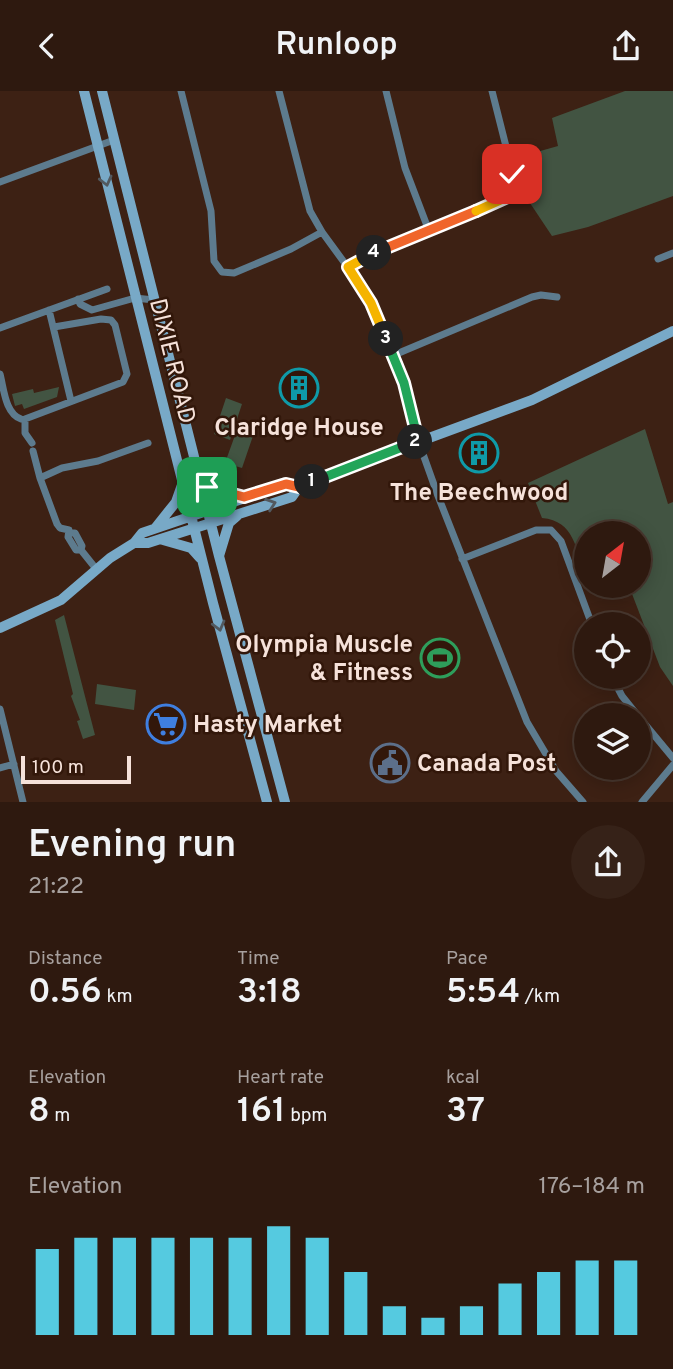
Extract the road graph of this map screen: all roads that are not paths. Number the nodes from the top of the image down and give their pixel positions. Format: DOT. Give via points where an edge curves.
graph roads {
  1 [pos="84,91"];
  2 [pos="102,91"];
  3 [pos="181,91"];
  4 [pos="279,91"];
  5 [pos="386,91"];
  6 [pos="492,91"];
  7 [pos="114,140"];
  8 [pos="97,146"];
  9 [pos="0,182"];
  10 [pos="429,231"];
  11 [pos="322,232"];
  12 [pos="673,253"];
  13 [pos="658,259"];
  14 [pos="348,267"];
  15 [pos="107,289"];
  16 [pos="558,297"];
  17 [pos="78,299"];
  18 [pos="131,300"];
  19 [pos="154,300"];
  20 [pos="49,310"];
  21 [pos="54,327"];
  22 [pos="0,328"];
  23 [pos="673,331"];
  24 [pos="394,355"];
  25 [pos="0,374"];
  26 [pos="71,401"];
  27 [pos="21,419"];
  28 [pos="418,440"];
  29 [pos="148,443"];
  30 [pos="40,478"];
  31 [pos="200,481"];
  32 [pos="182,484"];
  33 [pos="299,487"];
  34 [pos="244,497"];
  35 [pos="208,510"];
  36 [pos="240,514"];
  37 [pos="191,516"];
  38 [pos="212,524"];
  39 [pos="154,529"];
  40 [pos="195,529"];
  41 [pos="159,540"];
  42 [pos="134,543"];
  43 [pos="219,556"];
  44 [pos="462,559"];
  45 [pos="202,560"];
  46 [pos="97,570"];
  47 [pos="587,612"];
  48 [pos="0,628"];
  49 [pos="0,709"];
  50 [pos="651,732"];
  51 [pos="673,758"];
  52 [pos="14,764"];
  53 [pos="673,765"];
  54 [pos="0,768"];
  55 [pos="23,802"];
  56 [pos="267,802"];
  57 [pos="285,802"];
  58 [pos="583,802"];
  59 [pos="642,802"];
  1 -- 8 [label="main road, DIXIE ROAD"];
  2 -- 7 [label="main road, DIXIE ROAD"];
  3 -- 11 [label="street" via="211,211 214,258 220,271 234,273"];
  4 -- 11 [label="street" via="306,198"];
  5 -- 10 [label="street" via="405,168"];
  6 -- 10 [label="street" via="514,190 508,198"];
  7 -- 8 [label="street"];
  7 -- 19 [label="main road, DIXIE ROAD"];
  8 -- 9 [label="street"];
  8 -- 18 [label="main road, DIXIE ROAD, one-way"];
  10 -- 14 [label="street"];
  11 -- 14 [label="street"];
  12 -- 13 [label="street"];
  14 -- 24 [label="street" via="371,303"];
  15 -- 17 [label="street"];
  16 -- 24 [label="street" via="532,297"];
  17 -- 18 [label="street" via="92,310"];
  17 -- 20 [label="street"];
  18 -- 19 [label="street"];
  18 -- 32 [label="main road, DIXIE ROAD" via="150,349"];
  19 -- 31 [label="main road, DIXIE ROAD"];
  20 -- 21 [label="street"];
  20 -- 22 [label="street"];
  21 -- 26 [label="street"];
  21 -- 26 [label="street" via="111,320 127,374 123,382"];
  23 -- 28 [label="main road" via="532,400"];
  24 -- 28 [label="street"];
  25 -- 27 [label="street" via="9,411"];
  26 -- 30 [label="street" via="25,419"];
  28 -- 33 [label="main road"];
  28 -- 44 [label="street"];
  29 -- 30 [label="street"];
  30 -- 46 [label="street" via="57,524 75,533 81,550"];
  31 -- 34 [label="main road" via="215,491"];
  31 -- 35 [label="main road, DIXIE ROAD"];
  32 -- 37 [label="main road, DIXIE ROAD"];
  32 -- 39 [label="main road" via="176,502"];
  33 -- 34 [label="main road" via="286,484"];
  36 -- 33 [label="main road, one-way" via="292,497"];
  34 -- 35 [label="main road"];
  35 -- 37 [label="main road"];
  35 -- 38 [label="main road, DIXIE ROAD"];
  36 -- 38 [label="main road"];
  36 -- 43 [label="main road" via="229,523"];
  37 -- 39 [label="main road"];
  37 -- 40 [label="main road, DIXIE ROAD"];
  38 -- 40 [label="main road"];
  38 -- 43 [label="main road, DIXIE ROAD"];
  39 -- 42 [label="main road" via="142,533"];
  40 -- 41 [label="main road"];
  40 -- 45 [label="main road, DIXIE ROAD"];
  41 -- 42 [label="main road"];
  41 -- 45 [label="main road" via="191,548"];
  42 -- 46 [label="main road"];
  43 -- 57 [label="main road, DIXIE ROAD"];
  44 -- 47 [label="street" via="538,529 553,531 560,538"];
  44 -- 58 [label="street" via="527,722 556,771"];
  45 -- 56 [label="main road, DIXIE ROAD, one-way"];
  46 -- 48 [label="main road" via="61,600"];
  49 -- 52 [label="street"];
  50 -- 51 [label="street"];
  52 -- 54 [label="street"];
  52 -- 55 [label="street"];
  53 -- 59 [label="street"];
}
